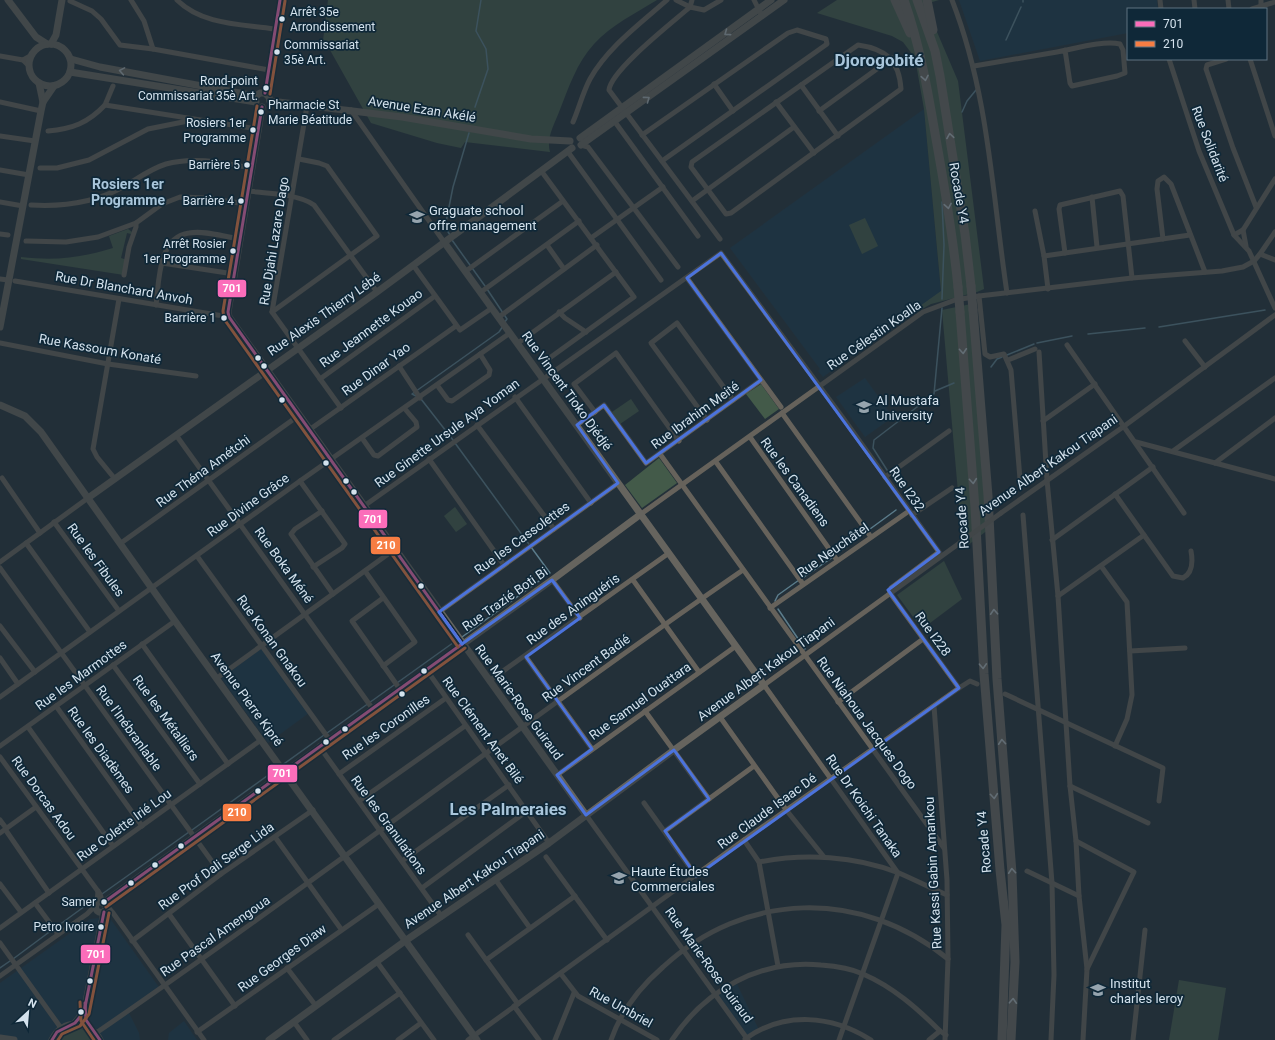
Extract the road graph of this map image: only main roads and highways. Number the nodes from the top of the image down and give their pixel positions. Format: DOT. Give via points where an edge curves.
graph roads {
  1 [pos="895,0"];
  2 [pos="904,0"];
  3 [pos="917,0"];
  4 [pos="927,0"];
  5 [pos="935,51"];
  6 [pos="921,56"];
  7 [pos="1002,1040"];
  8 [pos="1011,1040"];
  1 -- 6 [label="highway"];
  2 -- 6 [label="highway, Rocade Y4"];
  3 -- 5 [label="highway, Rocade Y4"];
  4 -- 5 [label="highway"];
  8 -- 5 [label="highway, Rocade Y4, one-way, bridge" via="1015,954 1013,880 988,496 971,286 961,205"];
  6 -- 7 [label="highway, Rocade Y4, one-way, bridge" via="953,236 958,287 975,508 984,674 1006,925"];
}
